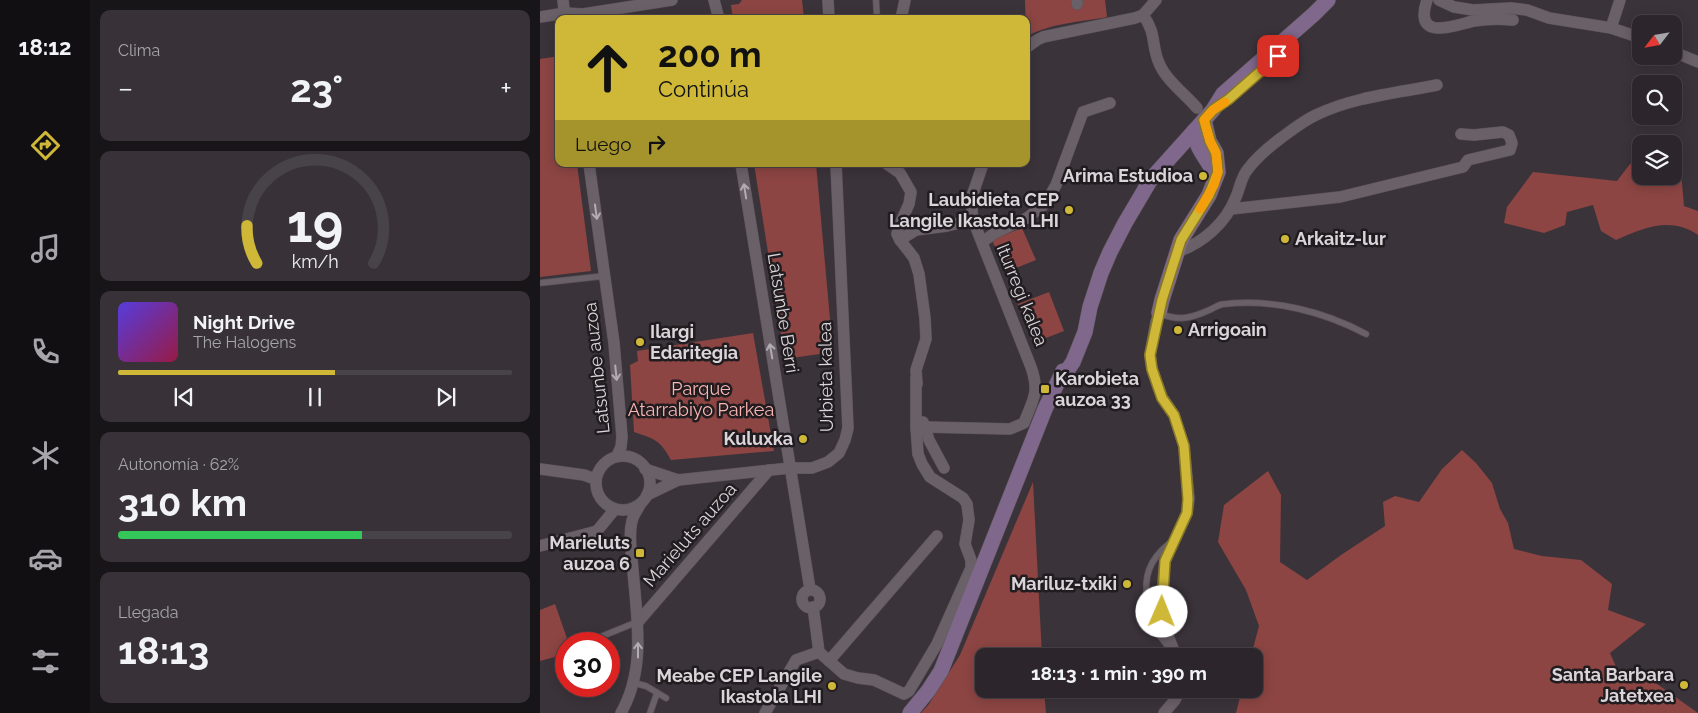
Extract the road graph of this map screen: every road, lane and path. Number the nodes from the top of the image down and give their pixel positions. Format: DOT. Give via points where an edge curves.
graph roads {
  1 [pos="563,0"];
  2 [pos="672,0"];
  3 [pos="714,0"];
  4 [pos="828,0"];
  5 [pos="876,0"];
  6 [pos="905,0"];
  7 [pos="1156,0"];
  8 [pos="1328,0"];
  9 [pos="1340,0"];
  10 [pos="1427,0"];
  11 [pos="1438,0"];
  12 [pos="1620,0"];
  13 [pos="565,15"];
  14 [pos="574,15"];
  15 [pos="718,15"];
  16 [pos="829,15"];
  17 [pos="877,15"];
  18 [pos="902,15"];
  19 [pos="1143,15"];
  20 [pos="555,16"];
  21 [pos="540,17"];
  22 [pos="1513,20"];
  23 [pos="1611,28"];
  24 [pos="1632,35"];
  25 [pos="1030,45"];
  26 [pos="1682,55"];
  27 [pos="1698,62"];
  28 [pos="1438,86"];
  29 [pos="1110,102"];
  30 [pos="1202,117"];
  31 [pos="1461,134"];
  32 [pos="1173,153"];
  33 [pos="1202,154"];
  34 [pos="589,167"];
  35 [pos="741,167"];
  36 [pos="836,167"];
  37 [pos="891,167"];
  38 [pos="982,167"];
  39 [pos="1216,178"];
  40 [pos="1231,209"];
  41 [pos="969,221"];
  42 [pos="900,240"];
  43 [pos="982,242"];
  44 [pos="1177,252"];
  45 [pos="604,276"];
  46 [pos="540,283"];
  47 [pos="1160,312"];
  48 [pos="1366,334"];
  49 [pos="916,378"];
  50 [pos="925,427"];
  51 [pos="617,456"];
  52 [pos="790,468"];
  53 [pos="944,468"];
  54 [pos="540,469"];
  55 [pos="645,469"];
  56 [pos="770,470"];
  57 [pos="595,479"];
  58 [pos="678,480"];
  59 [pos="644,500"];
  60 [pos="615,510"];
  61 [pos="937,536"];
  62 [pos="540,546"];
  63 [pos="638,622"];
  64 [pos="613,632"];
  65 [pos="1173,648"];
  66 [pos="819,652"];
  67 [pos="829,661"];
  68 [pos="634,683"];
  69 [pos="657,692"];
  70 [pos="666,698"];
  71 [pos="1176,698"];
  72 [pos="620,713"];
  73 [pos="650,713"];
  74 [pos="765,713"];
  75 [pos="910,713"];
  76 [pos="1164,713"];
  1 -- 13 [label="street"];
  2 -- 14 [label="street"];
  3 -- 15 [label="street"];
  4 -- 16 [label="street"];
  5 -- 17 [label="lane"];
  6 -- 18 [label="street"];
  7 -- 19 [label="street"];
  8 -- 30 [label="main road" via="1223,94"];
  9 -- 30 [label="main road" via="1229,99"];
  10 -- 22 [label="street" via="1424,16 1432,28 1476,20"];
  11 -- 23 [label="street" via="1454,7 1527,10 1549,18"];
  12 -- 23 [label="street"];
  19 -- 25 [label="street" via="1043,38"];
  19 -- 30 [label="street" via="1151,25 1158,62 1163,71"];
  20 -- 21 [label="street"];
  23 -- 24 [label="street"];
  26 -- 27 [label="street"];
  28 -- 40 [label="street" via="1351,102 1299,124 1258,157 1244,174"];
  29 -- 43 [label="street" via="1083,112 1056,185 1045,204 1027,218"];
  30 -- 32 [label="main road"];
  30 -- 33 [label="main road" via="1196,144"];
  30 -- 39 [label="main road" via="1216,153"];
  31 -- 40 [label="street" via="1503,132 1509,135 1512,143 1510,150 1468,160 1463,168 1340,197"];
  32 -- 33 [label="main road"];
  32 -- 75 [label="main road" via="1152,178 1114,245 941,671"];
  33 -- 39 [label="main road"];
  34 -- 45 [label="street, Latsunbe auzoa, one-way"];
  52 -- 35 [label="street, Latsunbe Berri, one-way"];
  36 -- 52 [label="street, Urbieta kalea" via="848,428 843,446 834,458 812,468"];
  37 -- 42 [label="street" via="900,173 911,192 897,234"];
  38 -- 41 [label="street, Iturregi kalea" via="971,199"];
  39 -- 44 [label="main road"];
  40 -- 44 [label="street" via="1202,240"];
  41 -- 42 [label="street" via="916,230"];
  41 -- 43 [label="street, Iturregi kalea"];
  42 -- 49 [label="street" via="914,258 920,274 926,339"];
  43 -- 50 [label="street, Iturregi kalea" via="1036,381 1033,400 1024,423 1010,429"];
  44 -- 47 [label="main road"];
  45 -- 46 [label="lane, Latsunbe auzoa"];
  45 -- 51 [label="street, Latsunbe auzoa, one-way" via="622,437"];
  47 -- 48 [label="lane" via="1172,318 1188,318 1221,304 1283,306 1318,313"];
  47 -- 65 [label="street" via="1150,355 1152,369 1162,398 1174,415 1184,446 1188,499 1187,513 1165,561 1162,612"];
  49 -- 50 [label="street"];
  49 -- 67 [label="street" via="918,454 930,477 967,504 969,520 965,544 972,560 971,568 937,644 909,692 904,694 874,680 844,674"];
  50 -- 53 [label="street"];
  51 -- 55 [label="street" via="635,459"];
  51 -- 57 [label="street" via="602,465"];
  52 -- 56 [label="street, Urbieta kalea"];
  52 -- 66 [label="street" via="810,589 819,596 819,602 813,608"];
  54 -- 57 [label="street"];
  55 -- 58 [label="street, Urbieta kalea"];
  55 -- 59 [label="street" via="650,481"];
  56 -- 58 [label="street, Urbieta kalea"];
  56 -- 63 [label="street, Marieluts auzoa"];
  57 -- 60 [label="street" via="600,499"];
  58 -- 59 [label="street, Urbieta kalea"];
  59 -- 60 [label="street" via="624,510"];
  59 -- 63 [label="street" via="632,520 630,536"];
  60 -- 62 [label="street" via="597,531"];
  61 -- 67 [label="street"];
  63 -- 64 [label="lane"];
  68 -- 63 [label="street, one-way"];
  66 -- 67 [label="street"];
  66 -- 74 [label="street" via="796,660"];
  68 -- 69 [label="lane"];
  68 -- 72 [label="street"];
  69 -- 70 [label="lane"];
  69 -- 73 [label="lane"];
  71 -- 76 [label="street"];
}
